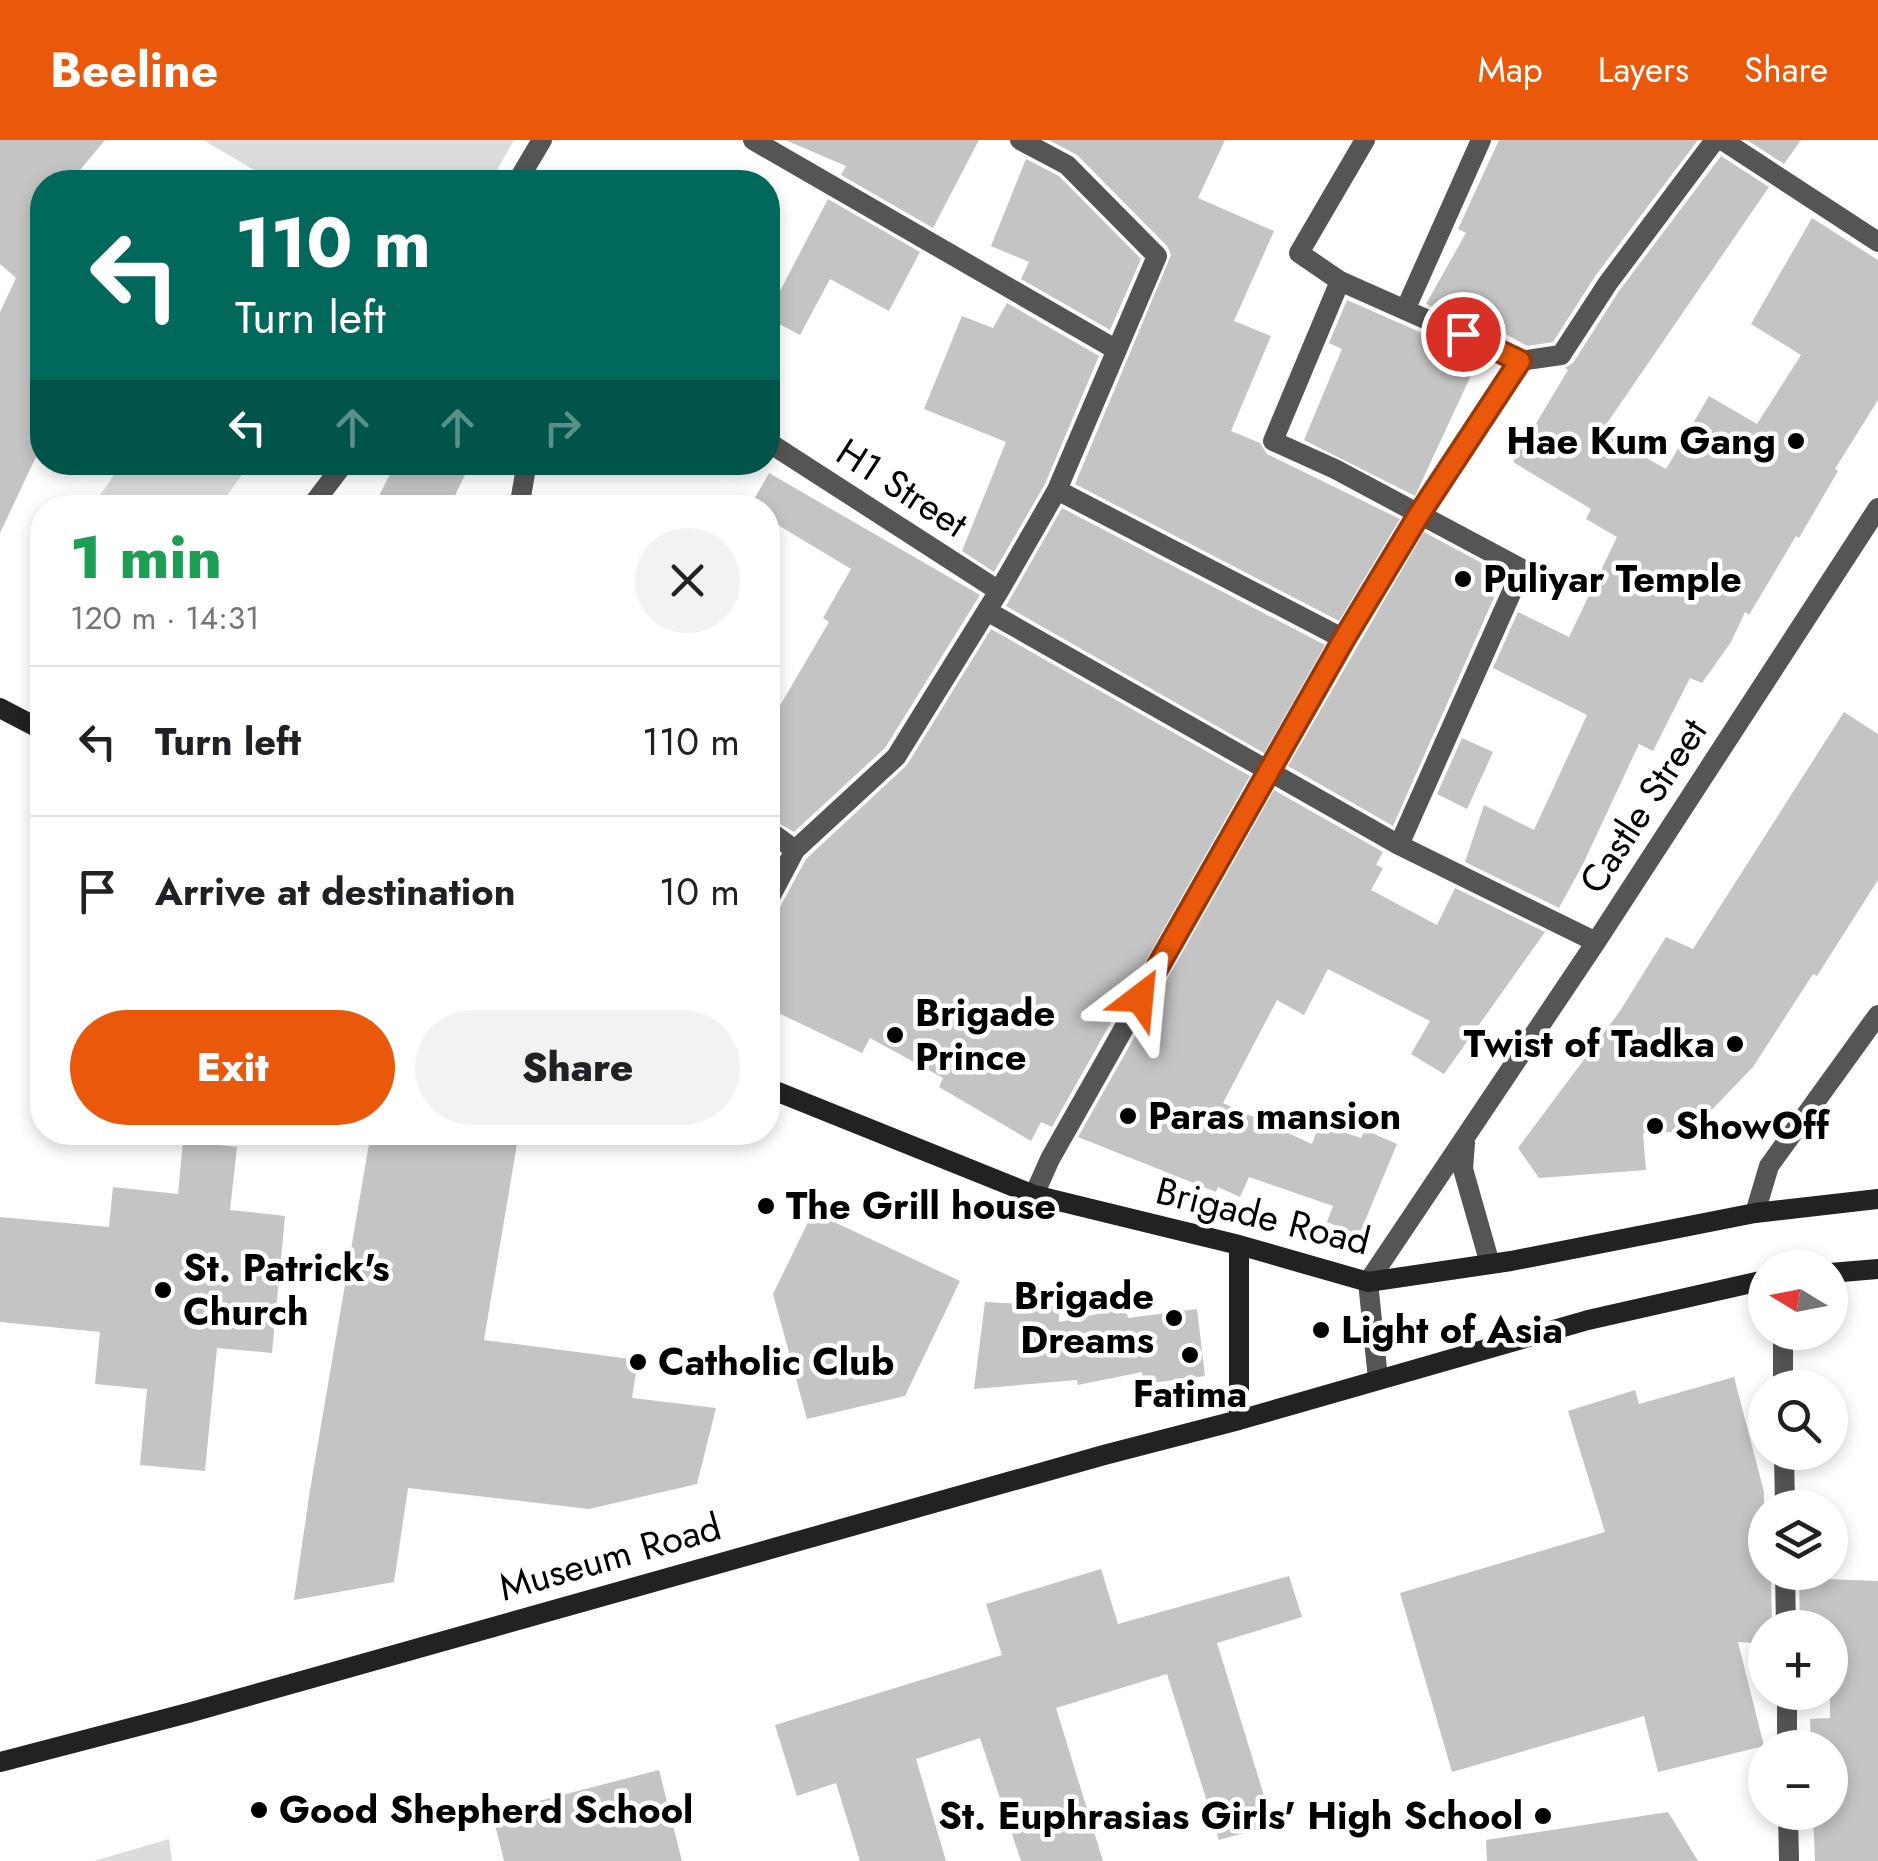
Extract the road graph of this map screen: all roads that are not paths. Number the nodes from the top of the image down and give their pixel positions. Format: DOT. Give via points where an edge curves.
graph roads {
  1 [pos="542,140"];
  2 [pos="754,140"];
  3 [pos="1020,140"];
  4 [pos="1365,140"];
  5 [pos="1481,140"];
  6 [pos="1718,140"];
  7 [pos="524,170"];
  8 [pos="1878,242"];
  9 [pos="1340,281"];
  10 [pos="1406,308"];
  11 [pos="1114,349"];
  12 [pos="1520,361"];
  13 [pos="780,450"];
  14 [pos="335,475"];
  15 [pos="1057,490"];
  16 [pos="320,495"];
  17 [pos="1878,508"];
  18 [pos="1420,513"];
  19 [pos="999,592"];
  20 [pos="987,610"];
  21 [pos="1344,639"];
  22 [pos="0,708"];
  23 [pos="30,724"];
  24 [pos="1267,771"];
  25 [pos="780,839"];
  26 [pos="1398,845"];
  27 [pos="795,850"];
  28 [pos="780,878"];
  29 [pos="1596,942"];
  30 [pos="1878,1015"];
  31 [pos="780,1093"];
  32 [pos="1465,1141"];
  33 [pos="1034,1195"];
  34 [pos="1878,1198"];
  35 [pos="1755,1213"];
  36 [pos="1239,1245"];
  37 [pos="1490,1264"];
  38 [pos="1878,1270"];
  39 [pos="1848,1272"];
  40 [pos="1368,1282"];
  41 [pos="1748,1284"];
  42 [pos="1378,1378"];
  43 [pos="1239,1420"];
  44 [pos="0,1762"];
  45 [pos="1788,1830"];
  46 [pos="1789,1861"];
  1 -- 7 [label="street"];
  2 -- 11 [label="street"];
  3 -- 11 [label="street" via="1067,165 1156,256"];
  4 -- 9 [label="street" via="1299,253"];
  5 -- 10 [label="street"];
  6 -- 8 [label="street"];
  6 -- 12 [label="street" via="1561,355"];
  9 -- 10 [label="street"];
  9 -- 18 [label="street" via="1273,441"];
  10 -- 12 [label="street"];
  11 -- 15 [label="street"];
  12 -- 18 [label="street"];
  13 -- 19 [label="street, H1 Street"];
  14 -- 16 [label="street"];
  15 -- 19 [label="street"];
  15 -- 21 [label="street"];
  17 -- 29 [label="street, Castle Street"];
  18 -- 21 [label="street"];
  18 -- 26 [label="street" via="1522,569"];
  19 -- 20 [label="street"];
  20 -- 24 [label="street"];
  20 -- 27 [label="street" via="896,756"];
  21 -- 24 [label="street"];
  22 -- 23 [label="main road"];
  24 -- 26 [label="street"];
  24 -- 33 [label="street"];
  25 -- 27 [label="street"];
  26 -- 29 [label="street"];
  27 -- 28 [label="street"];
  29 -- 32 [label="street, Castle Street"];
  30 -- 35 [label="street" via="1769,1166"];
  31 -- 33 [label="main road, Brigade Road"];
  32 -- 37 [label="street" via="1463,1169"];
  32 -- 40 [label="street, Castle Street"];
  33 -- 36 [label="main road, Brigade Road"];
  34 -- 35 [label="main road, Brigade Road"];
  35 -- 37 [label="main road, Brigade Road"];
  36 -- 40 [label="main road, Brigade Road"];
  36 -- 43 [label="main road"];
  37 -- 40 [label="main road, Brigade Road"];
  38 -- 39 [label="main road"];
  40 -- 42 [label="street"];
  41 -- 42 [label="main road"];
  42 -- 43 [label="main road"];
  43 -- 44 [label="main road, Museum Road"];
  45 -- 46 [label="street"];
}
